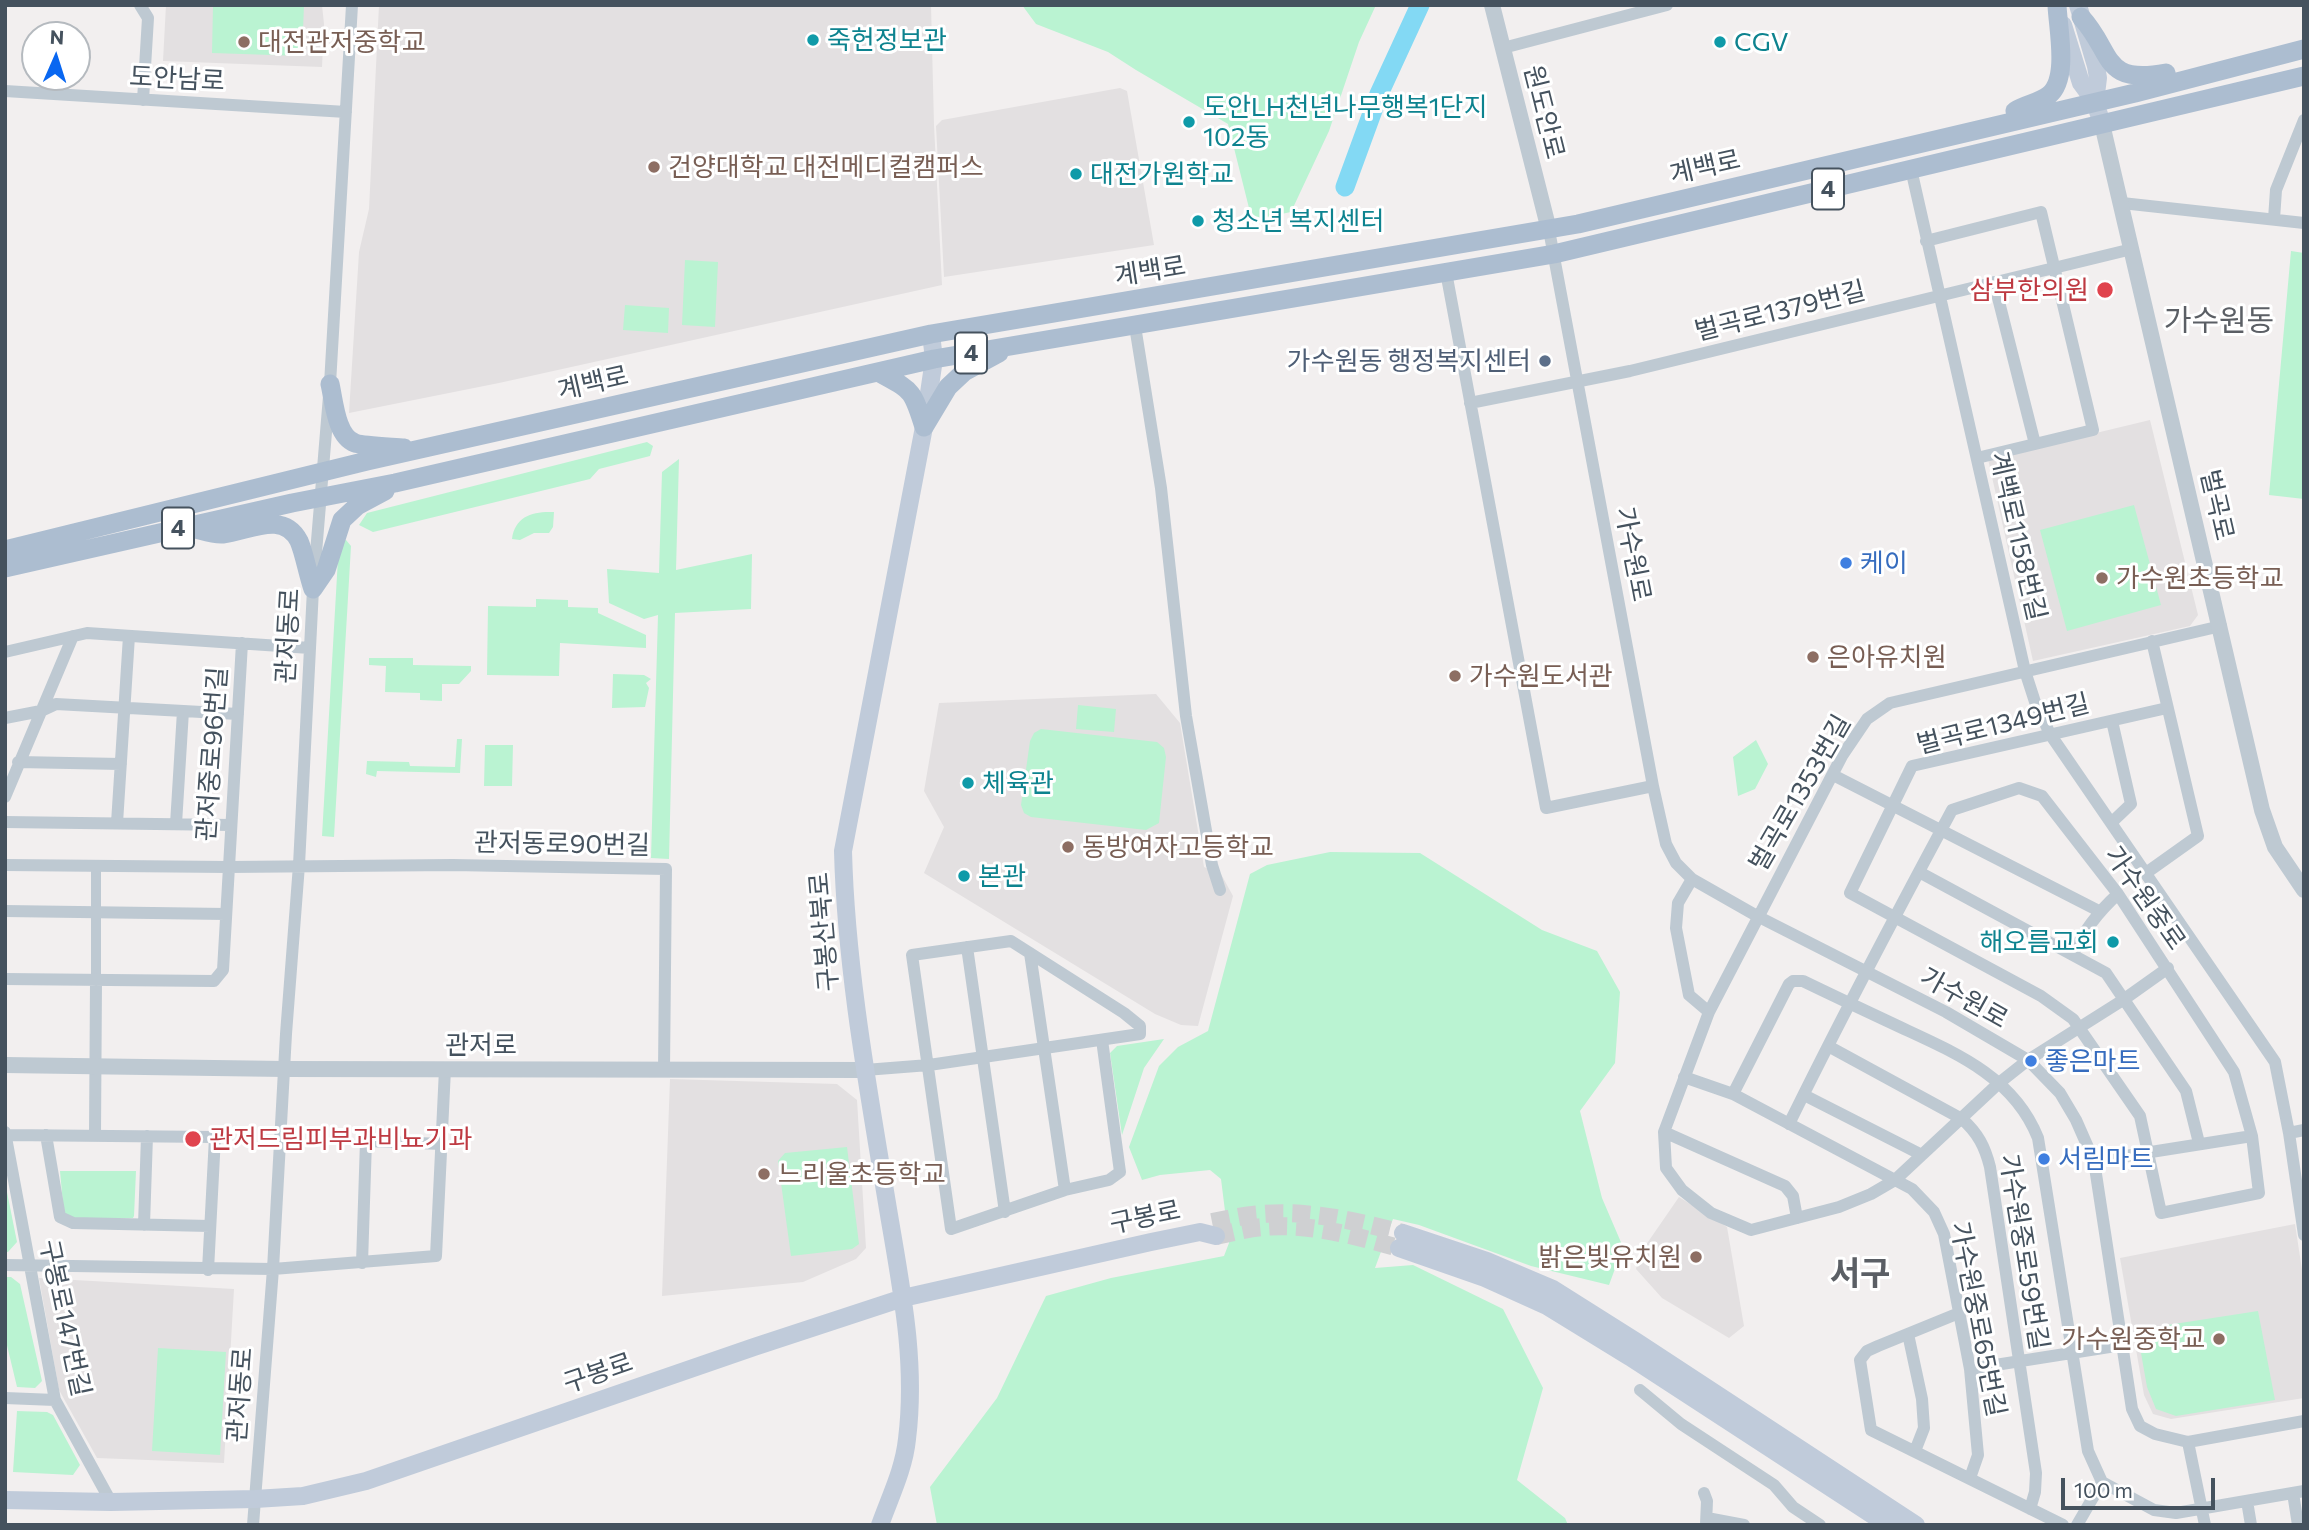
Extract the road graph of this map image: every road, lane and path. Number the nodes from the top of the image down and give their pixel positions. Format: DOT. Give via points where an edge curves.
graph roads {
  1 [pos="140,5"];
  2 [pos="352,5"];
  3 [pos="1492,5"];
  4 [pos="1667,5"];
  5 [pos="2057,5"];
  6 [pos="2079,11"];
  7 [pos="1503,48"];
  8 [pos="2304,49"];
  9 [pos="2216,71"];
  10 [pos="2304,76"];
  11 [pos="5,92"];
  12 [pos="143,100"];
  13 [pos="2095,102"];
  14 [pos="346,112"];
  15 [pos="2304,120"];
  16 [pos="2102,124"];
  17 [pos="1996,125"];
  18 [pos="1911,169"];
  19 [pos="2122,203"];
  20 [pos="2274,219"];
  21 [pos="2304,223"];
  22 [pos="1549,230"];
  23 [pos="1926,241"];
  24 [pos="2132,249"];
  25 [pos="1554,254"];
  26 [pos="2055,267"];
  27 [pos="1446,272"];
  28 [pos="1994,282"];
  29 [pos="1938,296"];
  30 [pos="1135,326"];
  31 [pos="932,334"];
  32 [pos="1011,346"];
  33 [pos="934,359"];
  34 [pos="878,372"];
  35 [pos="1576,383"];
  36 [pos="330,384"];
  37 [pos="1470,403"];
  38 [pos="924,427"];
  39 [pos="2035,444"];
  40 [pos="416,450"];
  41 [pos="1977,458"];
  42 [pos="323,472"];
  43 [pos="395,483"];
  44 [pos="321,498"];
  45 [pos="185,527"];
  46 [pos="51,538"];
  47 [pos="5,540"];
  48 [pos="5,550"];
  49 [pos="36,561"];
  50 [pos="5,568"];
  51 [pos="5,579"];
  52 [pos="313,589"];
  53 [pos="2221,626"];
  54 [pos="73,636"];
  55 [pos="129,636"];
  56 [pos="2152,641"];
  57 [pos="242,643"];
  58 [pos="310,648"];
  59 [pos="5,652"];
  60 [pos="2025,671"];
  61 [pos="125,708"];
  62 [pos="2167,708"];
  63 [pos="41,711"];
  64 [pos="183,711"];
  65 [pos="238,714"];
  66 [pos="5,718"];
  67 [pos="2112,721"];
  68 [pos="2050,734"];
  69 [pos="5,758"];
  70 [pos="20,758"];
  71 [pos="121,764"];
  72 [pos="1833,775"];
  73 [pos="1653,786"];
  74 [pos="5,797"];
  75 [pos="1893,805"];
  76 [pos="5,822"];
  77 [pos="117,823"];
  78 [pos="2111,823"];
  79 [pos="176,824"];
  80 [pos="231,825"];
  81 [pos="1941,830"];
  82 [pos="5,865"];
  83 [pos="299,865"];
  84 [pos="96,866"];
  85 [pos="228,867"];
  86 [pos="1919,872"];
  87 [pos="2146,873"];
  88 [pos="1692,879"];
  89 [pos="1220,890"];
  90 [pos="2304,890"];
  91 [pos="2118,894"];
  92 [pos="5,911"];
  93 [pos="2099,911"];
  94 [pos="95,912"];
  95 [pos="226,914"];
  96 [pos="1757,916"];
  97 [pos="1895,916"];
  98 [pos="967,947"];
  99 [pos="1030,953"];
  100 [pos="2073,954"];
  101 [pos="2168,968"];
  102 [pos="1865,971"];
  103 [pos="5,979"];
  104 [pos="96,981"];
  105 [pos="2123,1000"];
  106 [pos="1850,1003"];
  107 [pos="1709,1012"];
  108 [pos="2081,1028"];
  109 [pos="1102,1040"];
  110 [pos="1828,1046"];
  111 [pos="1044,1048"];
  112 [pos="983,1057"];
  113 [pos="2028,1060"];
  114 [pos="5,1065"];
  115 [pos="97,1065"];
  116 [pos="929,1065"];
  117 [pos="284,1069"];
  118 [pos="445,1069"];
  119 [pos="664,1070"];
  120 [pos="865,1070"];
  121 [pos="1684,1077"];
  122 [pos="1999,1083"];
  123 [pos="1733,1094"];
  124 [pos="1804,1095"];
  125 [pos="1962,1119"];
  126 [pos="1789,1124"];
  127 [pos="2304,1130"];
  128 [pos="1664,1132"];
  129 [pos="6,1133"];
  130 [pos="2290,1133"];
  131 [pos="46,1135"];
  132 [pos="94,1135"];
  133 [pos="146,1136"];
  134 [pos="2252,1136"];
  135 [pos="2199,1143"];
  136 [pos="442,1144"];
  137 [pos="2149,1150"];
  138 [pos="1922,1155"];
  139 [pos="2094,1161"];
  140 [pos="1895,1180"];
  141 [pos="1065,1191"];
  142 [pos="1005,1212"];
  143 [pos="1797,1218"];
  144 [pos="144,1225"];
  145 [pos="210,1226"];
  146 [pos="1209,1230"];
  147 [pos="2304,1235"];
  148 [pos="362,1263"];
  149 [pos="5,1265"];
  150 [pos="30,1266"];
  151 [pos="273,1269"];
  152 [pos="208,1270"];
  153 [pos="904,1298"];
  154 [pos="1959,1313"];
  155 [pos="1908,1334"];
  156 [pos="2122,1345"];
  157 [pos="2073,1353"];
  158 [pos="2019,1361"];
  159 [pos="1970,1369"];
  160 [pos="1640,1390"];
  161 [pos="5,1398"];
  162 [pos="55,1400"];
  163 [pos="2304,1422"];
  164 [pos="2188,1442"];
  165 [pos="1915,1451"];
  166 [pos="1970,1478"];
  167 [pos="2102,1482"];
  168 [pos="2298,1492"];
  169 [pos="1704,1493"];
  170 [pos="255,1499"];
  171 [pos="5,1500"];
  172 [pos="2247,1501"];
  173 [pos="111,1502"];
  174 [pos="2201,1507"];
  175 [pos="2030,1509"];
  176 [pos="1706,1521"];
  177 [pos="253,1525"];
  178 [pos="880,1525"];
  179 [pos="1744,1525"];
  180 [pos="1819,1525"];
  181 [pos="1888,1525"];
  182 [pos="1916,1525"];
  183 [pos="2063,1525"];
  184 [pos="2077,1525"];
  185 [pos="2205,1525"];
  186 [pos="2251,1525"];
  187 [pos="2298,1525"];
  1 -- 12 [label="street" via="148,18"];
  2 -- 14 [label="street, 관저동로"];
  3 -- 7 [label="street, 원도안로"];
  4 -- 7 [label="street"];
  5 -- 13 [label="main road" via="2081,83"];
  5 -- 17 [label="main road" via="2061,67 2057,86"];
  6 -- 9 [label="main road" via="2120,72 2144,77 2178,70"];
  6 -- 13 [label="main road" via="2098,78"];
  7 -- 22 [label="street, 원도안로"];
  8 -- 9 [label="main road, 계백로 / 4"];
  9 -- 13 [label="main road, 계백로 / 4"];
  10 -- 16 [label="main road, 계백로 / 4"];
  11 -- 12 [label="street, 도안남로"];
  12 -- 14 [label="street, 도안남로"];
  13 -- 16 [label="main road"];
  13 -- 17 [label="main road, 계백로 / 4"];
  14 -- 36 [label="street, 관저동로"];
  15 -- 20 [label="street" via="2276,190"];
  16 -- 18 [label="main road, 계백로 / 4"];
  16 -- 19 [label="street, 벌곡로"];
  17 -- 22 [label="main road, 계백로 / 4"];
  18 -- 23 [label="street, 계백로1158번길"];
  18 -- 25 [label="main road, 계백로 / 4"];
  19 -- 20 [label="street"];
  19 -- 24 [label="street, 벌곡로"];
  20 -- 21 [label="street"];
  22 -- 25 [label="street, 가수원로"];
  22 -- 31 [label="main road, 계백로 / 4"];
  23 -- 26 [label="street" via="2041,212"];
  23 -- 29 [label="street, 계백로1158번길"];
  24 -- 26 [label="street, 벌곡로1379번길"];
  24 -- 53 [label="street, 벌곡로"];
  25 -- 27 [label="main road, 계백로 / 4"];
  25 -- 35 [label="street, 가수원로"];
  26 -- 28 [label="street, 벌곡로1379번길"];
  26 -- 39 [label="street" via="2092,430"];
  27 -- 30 [label="main road, 계백로 / 4"];
  27 -- 37 [label="street"];
  28 -- 29 [label="street, 벌곡로1379번길"];
  28 -- 39 [label="street"];
  29 -- 35 [label="street, 벌곡로1379번길"];
  29 -- 41 [label="street, 계백로1158번길"];
  30 -- 32 [label="main road, 계백로 / 4"];
  30 -- 89 [label="street" via="1161,488 1185,716"];
  31 -- 33 [label="main road, 구봉산북로"];
  31 -- 40 [label="main road, 계백로 / 4"];
  32 -- 33 [label="main road, 계백로 / 4"];
  32 -- 38 [label="main road" via="964,372 948,387"];
  33 -- 34 [label="main road, 계백로 / 4"];
  33 -- 38 [label="main road, 구봉산북로"];
  34 -- 38 [label="main road" via="909,390"];
  34 -- 43 [label="main road, 계백로 / 4"];
  35 -- 37 [label="street, 벌곡로1379번길"];
  35 -- 73 [label="street, 가수원로"];
  36 -- 40 [label="main road" via="339,422 356,444"];
  36 -- 42 [label="street, 관저동로"];
  37 -- 73 [label="street" via="1546,808"];
  38 -- 120 [label="main road, 구봉산북로" via="843,851"];
  39 -- 41 [label="street"];
  40 -- 42 [label="main road, 계백로 / 4"];
  41 -- 60 [label="street, 계백로1158번길"];
  42 -- 44 [label="street, 관저동로"];
  42 -- 46 [label="main road, 계백로 / 4"];
  43 -- 44 [label="main road, 계백로 / 4"];
  43 -- 52 [label="main road" via="343,518 326,570"];
  44 -- 45 [label="main road, 계백로 / 4"];
  44 -- 52 [label="street, 관저동로"];
  45 -- 49 [label="main road, 계백로 / 4"];
  45 -- 52 [label="main road" via="221,534 285,526 301,545"];
  46 -- 47 [label="main road" via="24,535"];
  46 -- 48 [label="main road, 계백로 / 4"];
  49 -- 50 [label="main road, 계백로 / 4"];
  49 -- 51 [label="main road" via="20,575"];
  52 -- 58 [label="street, 관저동로"];
  53 -- 56 [label="street, 벌곡로1353번길"];
  53 -- 90 [label="street, 벌곡로" via="2262,810 2275,847"];
  54 -- 55 [label="street"];
  54 -- 59 [label="street"];
  54 -- 63 [label="street"];
  55 -- 57 [label="street"];
  55 -- 61 [label="street"];
  56 -- 60 [label="street, 벌곡로1353번길"];
  56 -- 62 [label="street"];
  57 -- 58 [label="street"];
  57 -- 65 [label="street, 관저중로96번길"];
  58 -- 83 [label="street, 관저동로"];
  60 -- 68 [label="street, 계백로1158번길"];
  60 -- 72 [label="street, 벌곡로1353번길" via="1890,703 1867,719"];
  61 -- 63 [label="street" via="56,704"];
  61 -- 64 [label="street"];
  61 -- 71 [label="street"];
  62 -- 67 [label="street, 벌곡로1349번길"];
  62 -- 87 [label="street" via="2198,836"];
  63 -- 66 [label="street"];
  63 -- 70 [label="street"];
  64 -- 65 [label="street"];
  64 -- 79 [label="street"];
  65 -- 80 [label="street, 관저중로96번길"];
  67 -- 68 [label="street, 벌곡로1349번길"];
  67 -- 78 [label="street" via="2131,804"];
  68 -- 75 [label="street, 벌곡로1349번길" via="1912,766"];
  68 -- 78 [label="street, 계백로1158번길"];
  69 -- 70 [label="street"];
  70 -- 71 [label="street"];
  70 -- 74 [label="street"];
  71 -- 77 [label="street"];
  72 -- 75 [label="street, 가수원중로"];
  72 -- 96 [label="street, 벌곡로1353번길"];
  73 -- 88 [label="street, 가수원로" via="1666,844"];
  75 -- 81 [label="street, 가수원중로"];
  75 -- 97 [label="street, 벌곡로1349번길" via="1850,893"];
  76 -- 77 [label="street"];
  77 -- 79 [label="street"];
  78 -- 87 [label="street, 계백로1158번길"];
  79 -- 80 [label="street"];
  80 -- 85 [label="street, 관저중로96번길"];
  81 -- 86 [label="street, 가수원중로"];
  81 -- 91 [label="street, 가수원중로" via="1952,810 2019,788 2042,796"];
  81 -- 93 [label="street, 가수원중로"];
  82 -- 84 [label="street, 관저중로96번길"];
  83 -- 85 [label="street, 관저중로96번길"];
  83 -- 117 [label="street, 관저동로"];
  83 -- 119 [label="street, 관저동로90번길" via="666,869"];
  84 -- 85 [label="street, 관저중로96번길"];
  84 -- 94 [label="street"];
  85 -- 95 [label="street"];
  86 -- 97 [label="street, 가수원중로"];
  86 -- 100 [label="street"];
  87 -- 130 [label="street, 계백로1158번길" via="2275,1062"];
  88 -- 96 [label="street, 가수원로"];
  88 -- 107 [label="street" via="1678,903 1676,929 1689,995"];
  91 -- 93 [label="street"];
  91 -- 101 [label="street, 가수원중로"];
  92 -- 94 [label="street"];
  93 -- 100 [label="street"];
  94 -- 95 [label="street"];
  94 -- 104 [label="street"];
  95 -- 104 [label="street" via="223,970 214,981"];
  96 -- 102 [label="street, 가수원로"];
  96 -- 107 [label="street, 벌곡로1353번길"];
  97 -- 102 [label="street, 가수원중로"];
  97 -- 108 [label="street" via="2041,996"];
  98 -- 99 [label="street" via="1011,941"];
  98 -- 112 [label="street"];
  98 -- 116 [label="street" via="912,955"];
  99 -- 109 [label="street" via="1140,1026 1140,1034"];
  99 -- 111 [label="street"];
  100 -- 105 [label="street" via="2106,973"];
  101 -- 105 [label="street, 가수원로"];
  101 -- 134 [label="street, 가수원중로" via="2234,1072"];
  102 -- 106 [label="street, 가수원중로"];
  102 -- 113 [label="street, 가수원로"];
  103 -- 104 [label="street"];
  104 -- 115 [label="street"];
  105 -- 108 [label="street, 가수원로"];
  105 -- 135 [label="street" via="2186,1091"];
  106 -- 110 [label="street, 가수원중로"];
  106 -- 122 [label="street" via="1945,1048"];
  106 -- 123 [label="street" via="1803,981 1789,984"];
  107 -- 121 [label="street, 벌곡로1353번길"];
  108 -- 113 [label="street, 가수원로"];
  108 -- 137 [label="street" via="2140,1116"];
  109 -- 111 [label="street"];
  109 -- 141 [label="street" via="1120,1172 1109,1180"];
  110 -- 124 [label="street, 가수원중로"];
  110 -- 125 [label="street, 가수원중로59번길"];
  111 -- 112 [label="street"];
  111 -- 141 [label="street"];
  112 -- 116 [label="street"];
  112 -- 142 [label="street"];
  113 -- 122 [label="street"];
  113 -- 139 [label="street, 가수원로" via="2060,1093"];
  114 -- 115 [label="street, 관저로"];
  115 -- 117 [label="street, 관저로"];
  115 -- 132 [label="street"];
  116 -- 120 [label="street"];
  116 -- 142 [label="street" via="951,1229"];
  117 -- 118 [label="street, 관저로"];
  117 -- 151 [label="street, 관저동로"];
  118 -- 119 [label="street, 관저로"];
  118 -- 136 [label="street"];
  119 -- 120 [label="street, 관저로"];
  120 -- 153 [label="main road, 구봉산북로"];
  121 -- 123 [label="street, 가수원중로65번길"];
  121 -- 128 [label="street, 벌곡로1353번길"];
  122 -- 125 [label="street"];
  122 -- 157 [label="street" via="2029,1116 2038,1138"];
  123 -- 126 [label="street, 가수원중로65번길"];
  124 -- 126 [label="street, 가수원중로"];
  124 -- 138 [label="street"];
  125 -- 138 [label="street"];
  125 -- 158 [label="street, 가수원중로59번길" via="1977,1134 1990,1167"];
  126 -- 140 [label="street, 가수원중로65번길"];
  127 -- 130 [label="street"];
  128 -- 143 [label="street" via="1785,1186 1793,1196"];
  128 -- 143 [label="street" via="1666,1168 1682,1190 1711,1213 1751,1230"];
  129 -- 131 [label="street"];
  129 -- 150 [label="street, 구봉로147번길"];
  130 -- 147 [label="street, 계백로1158번길"];
  131 -- 132 [label="street"];
  131 -- 144 [label="street" via="60,1217 73,1223"];
  132 -- 133 [label="street"];
  133 -- 144 [label="street"];
  133 -- 145 [label="street" via="215,1138"];
  134 -- 135 [label="street"];
  134 -- 137 [label="street, 가수원중로" via="2259,1194 2161,1213"];
  135 -- 137 [label="street"];
  136 -- 148 [label="street" via="436,1256"];
  136 -- 148 [label="street" via="366,1141"];
  137 -- 139 [label="street"];
  138 -- 140 [label="street"];
  139 -- 156 [label="street, 가수원로"];
  140 -- 143 [label="street" via="1839,1207"];
  140 -- 154 [label="street, 가수원중로65번길" via="1912,1189 1934,1212 1944,1234"];
  141 -- 142 [label="street"];
  144 -- 145 [label="street"];
  145 -- 152 [label="street"];
  146 -- 153 [label="main road, 구봉로"];
  148 -- 151 [label="street"];
  149 -- 150 [label="street"];
  150 -- 152 [label="street"];
  150 -- 162 [label="street, 구봉로147번길"];
  151 -- 152 [label="street"];
  151 -- 170 [label="street, 관저동로"];
  153 -- 170 [label="main road, 구봉로" via="366,1481 303,1496"];
  153 -- 178 [label="main road, 구봉산북로" via="912,1378 907,1441"];
  154 -- 155 [label="street"];
  154 -- 159 [label="street, 가수원중로65번길"];
  155 -- 165 [label="street" via="1924,1428"];
  155 -- 165 [label="street" via="1867,1351 1860,1360 1871,1430"];
  156 -- 157 [label="street"];
  156 -- 164 [label="street, 가수원로" via="2132,1409 2140,1426"];
  157 -- 158 [label="street"];
  157 -- 167 [label="street" via="2088,1451"];
  158 -- 159 [label="street"];
  158 -- 175 [label="street, 가수원중로59번길" via="2036,1473"];
  159 -- 166 [label="street, 가수원중로65번길" via="1978,1455"];
  160 -- 180 [label="street" via="1681,1424 1774,1485 1793,1507"];
  161 -- 162 [label="street"];
  162 -- 173 [label="street, 구봉로147번길"];
  163 -- 164 [label="street, 가수원로"];
  164 -- 174 [label="street"];
  165 -- 166 [label="street"];
  166 -- 175 [label="street"];
  167 -- 174 [label="street" via="2154,1510 2176,1513"];
  167 -- 184 [label="street"];
  168 -- 172 [label="street"];
  168 -- 187 [label="street"];
  169 -- 176 [label="street"];
  170 -- 173 [label="main road, 구봉로"];
  170 -- 177 [label="street, 관저동로"];
  171 -- 173 [label="main road, 구봉로"];
  172 -- 174 [label="street"];
  172 -- 186 [label="street"];
  174 -- 185 [label="street"];
  175 -- 183 [label="street"];
  176 -- 179 [label="street"];
  181 -- 182 [label="main road" via="1547,1306 1401,1240 1487,1261 1553,1289"];
}
